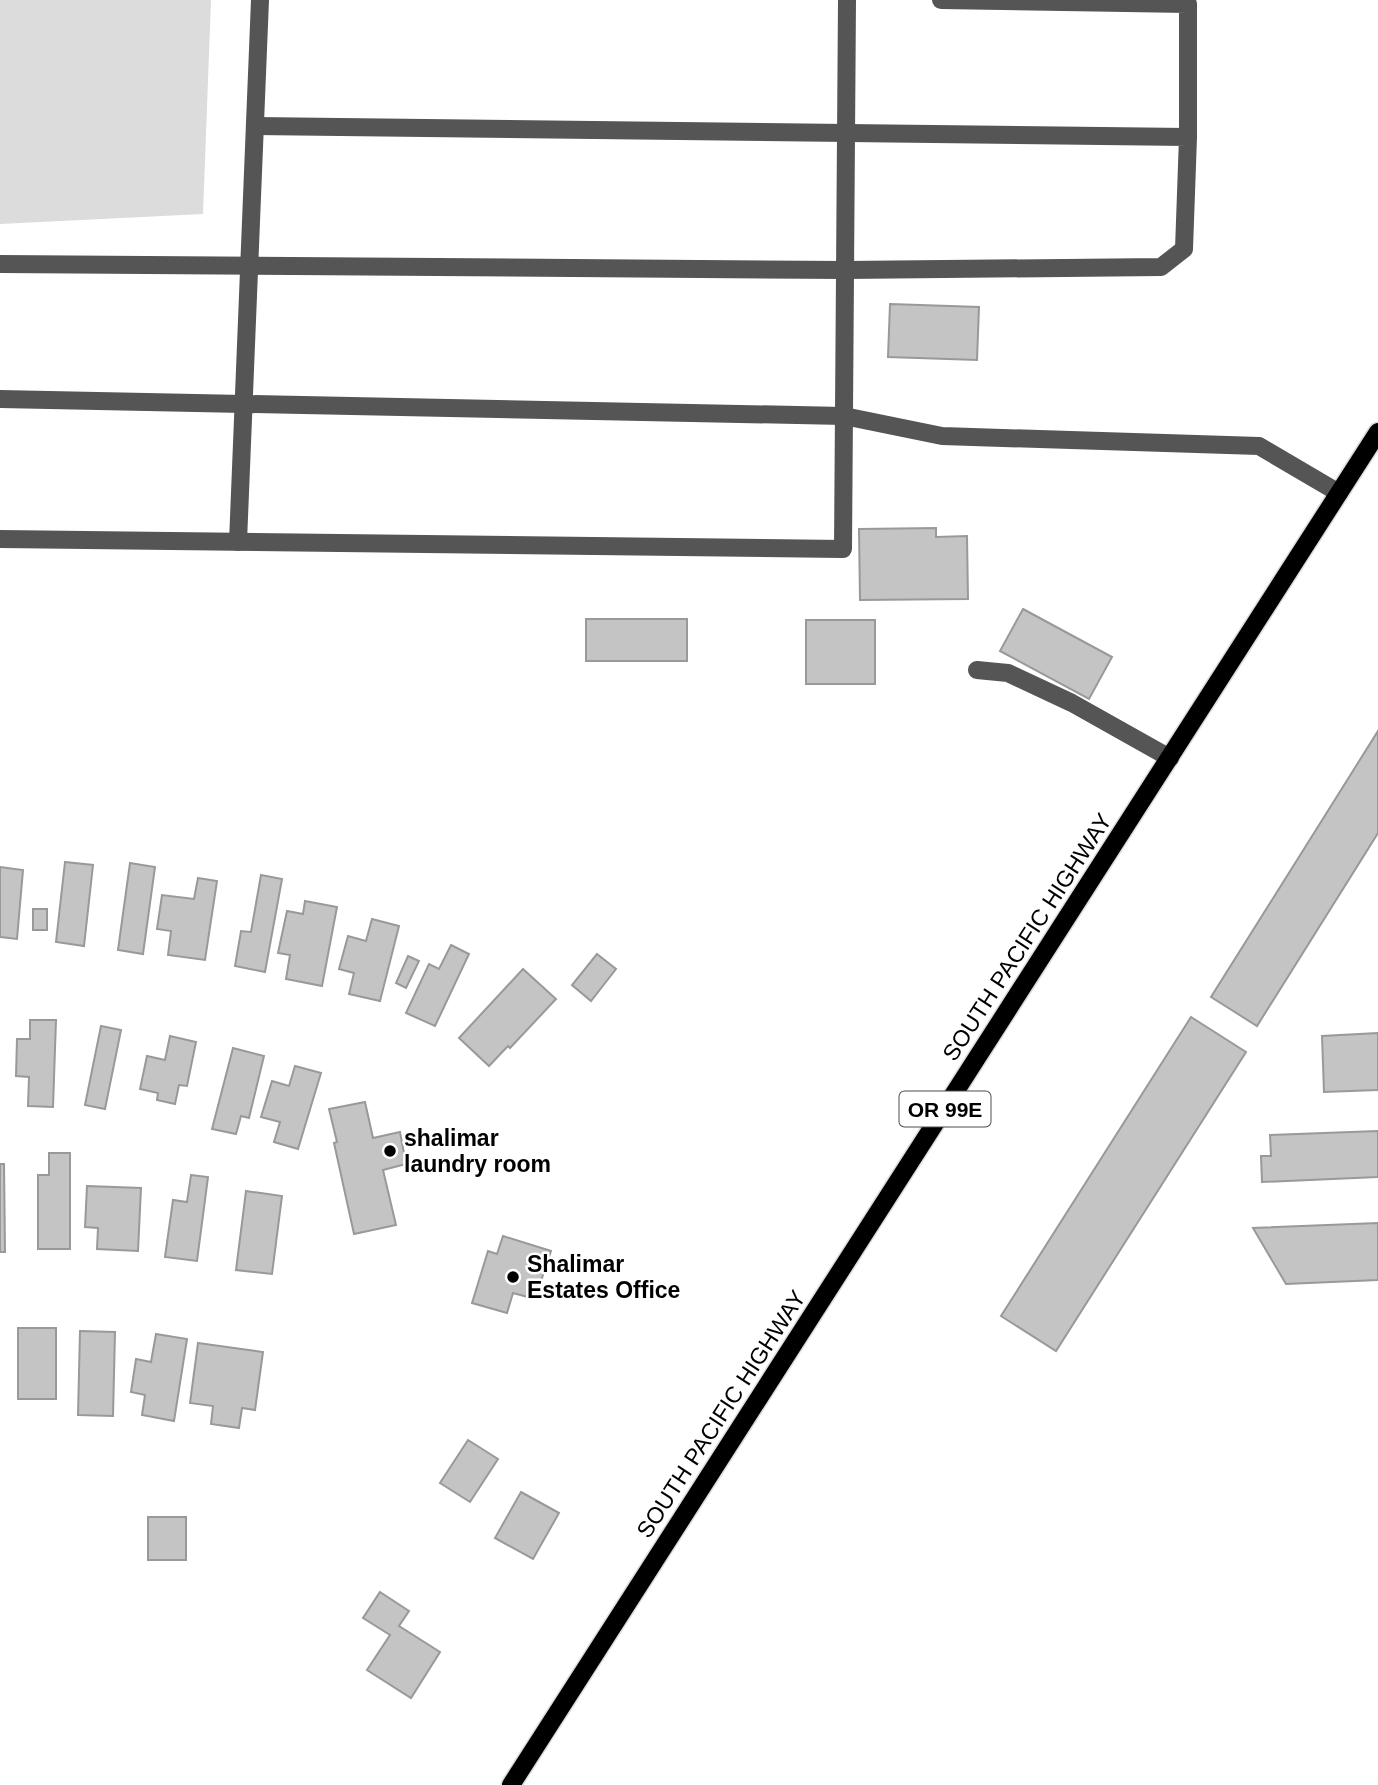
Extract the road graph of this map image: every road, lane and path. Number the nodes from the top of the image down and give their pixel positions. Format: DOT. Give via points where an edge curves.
graph roads {
  1 [pos="260,0"];
  2 [pos="847,0"];
  3 [pos="941,0"];
  4 [pos="1188,2"];
  5 [pos="255,126"];
  6 [pos="846,133"];
  7 [pos="1188,137"];
  8 [pos="0,264"];
  9 [pos="249,266"];
  10 [pos="845,270"];
  11 [pos="0,399"];
  12 [pos="244,404"];
  13 [pos="844,416"];
  14 [pos="1378,432"];
  15 [pos="1339,493"];
  16 [pos="0,539"];
  17 [pos="238,542"];
  18 [pos="977,670"];
  19 [pos="1170,758"];
  20 [pos="511,1785"];
  1 -- 5 [label="lane"];
  2 -- 6 [label="lane"];
  3 -- 4 [label="lane"];
  4 -- 7 [label="lane"];
  5 -- 6 [label="lane"];
  5 -- 9 [label="lane"];
  6 -- 7 [label="lane"];
  6 -- 10 [label="lane"];
  7 -- 10 [label="lane" via="1184,249 1161,267"];
  8 -- 9 [label="lane"];
  9 -- 10 [label="lane"];
  9 -- 12 [label="lane"];
  10 -- 13 [label="lane"];
  11 -- 12 [label="lane"];
  12 -- 13 [label="lane"];
  12 -- 17 [label="lane"];
  13 -- 15 [label="lane" via="942,436 1259,446"];
  13 -- 17 [label="lane" via="843,549"];
  14 -- 15 [label="main road, SOUTH PACIFIC HIGHWAY / OR 99E"];
  15 -- 19 [label="main road, SOUTH PACIFIC HIGHWAY / OR 99E"];
  16 -- 17 [label="lane"];
  18 -- 19 [label="lane" via="1008,673"];
  19 -- 20 [label="main road, SOUTH PACIFIC HIGHWAY / OR 99E"];
}
